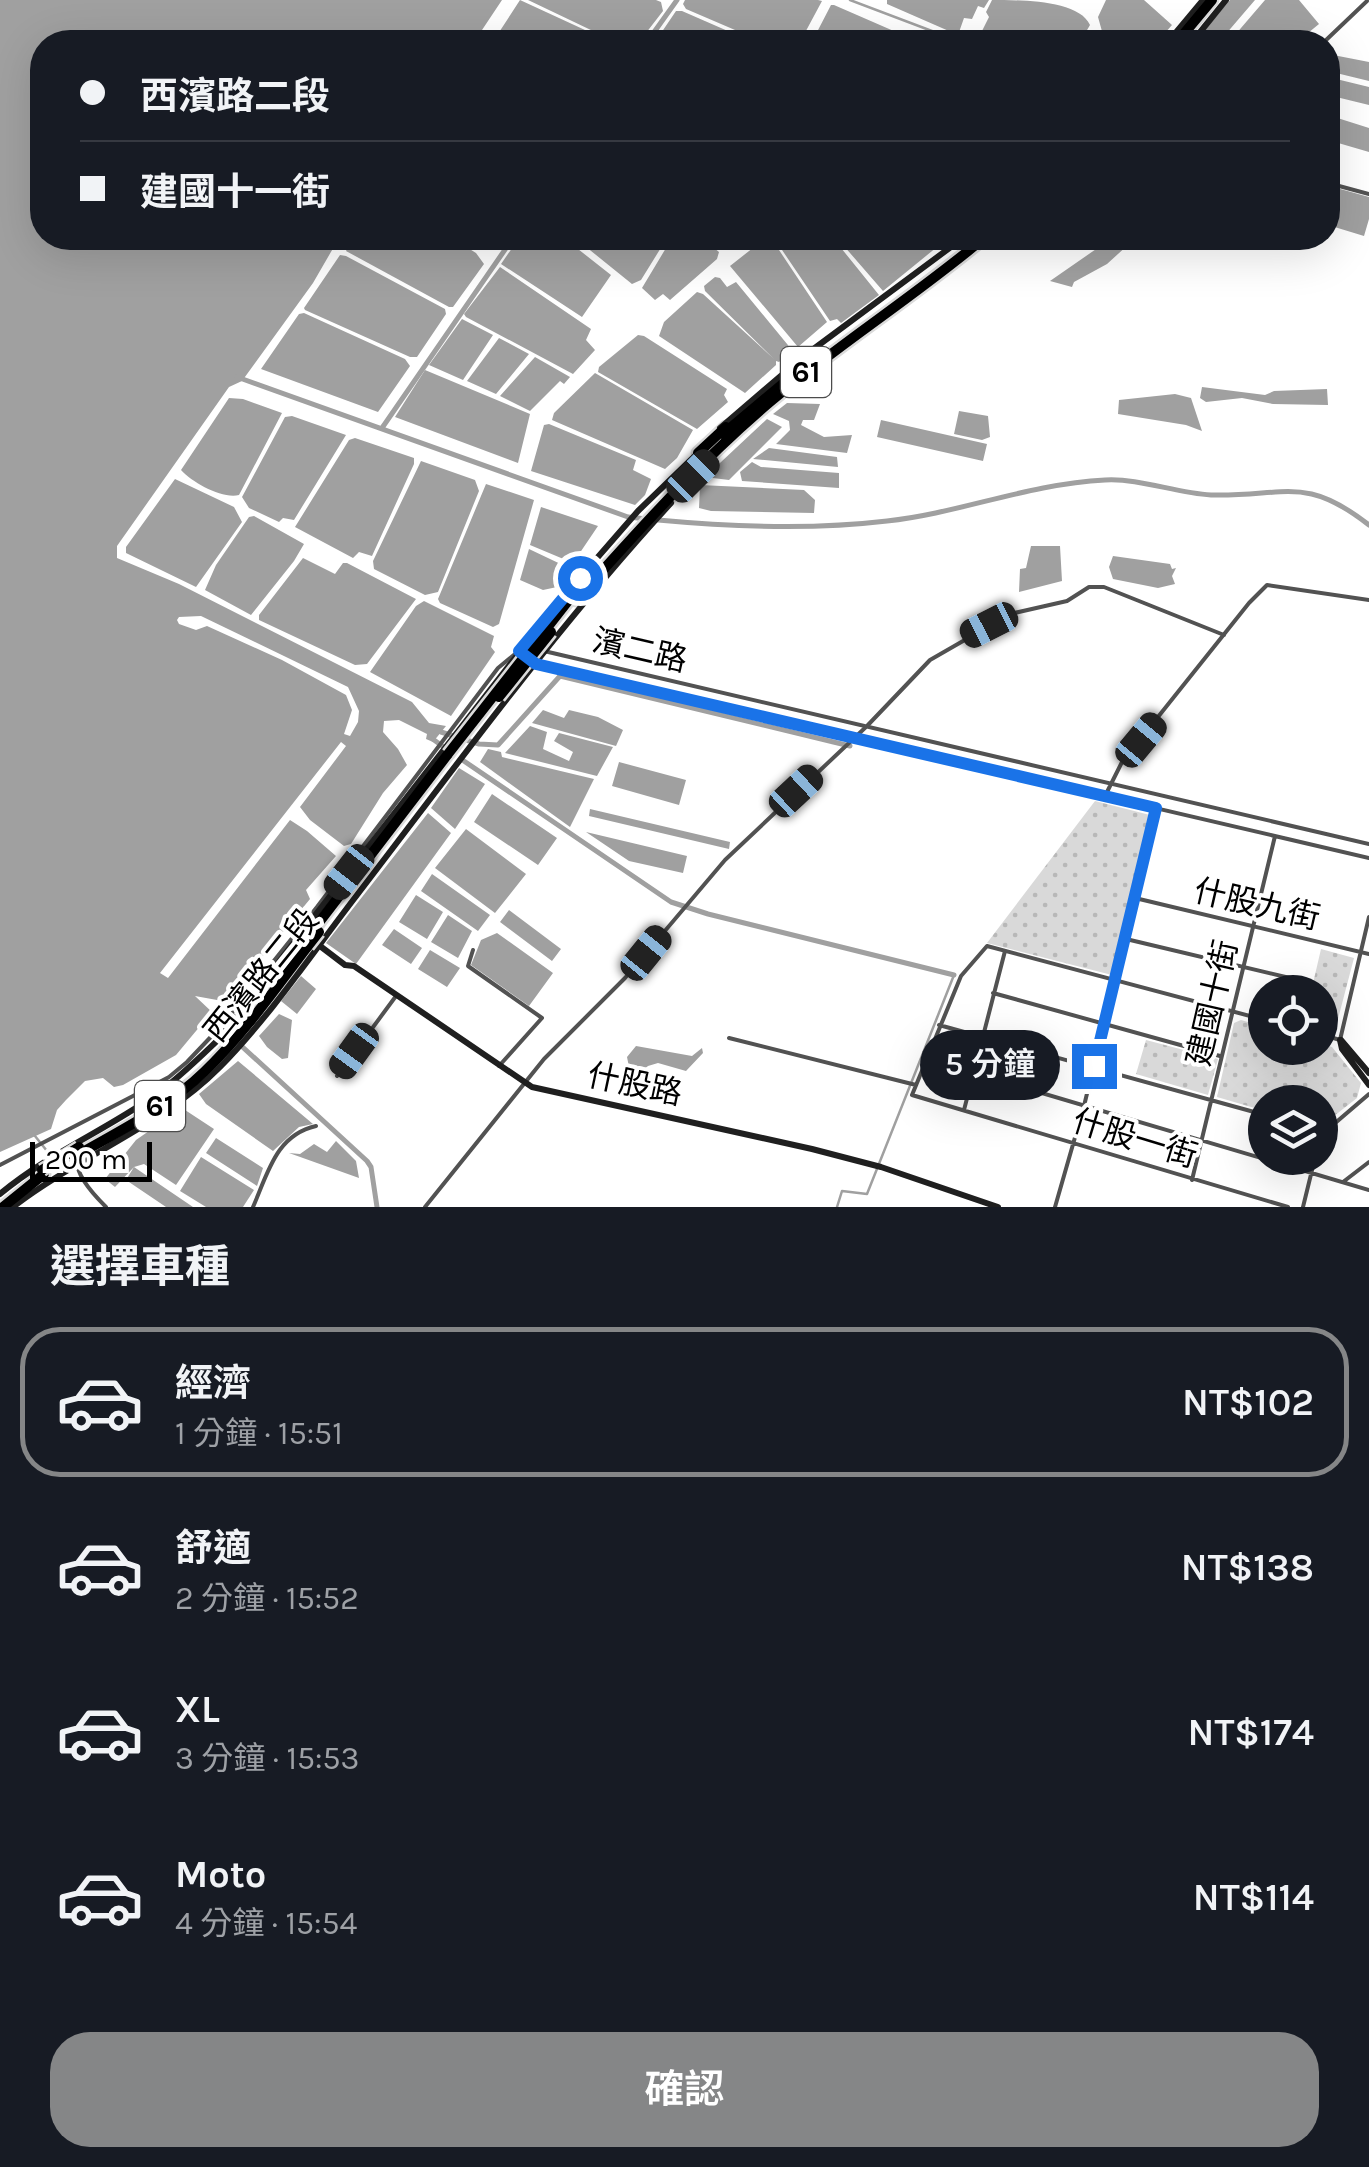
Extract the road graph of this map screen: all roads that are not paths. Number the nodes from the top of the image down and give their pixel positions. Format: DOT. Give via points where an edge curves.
graph roads {
  1 [pos="1203,0"];
  2 [pos="1219,0"];
  3 [pos="1367,2"];
  4 [pos="1178,30"];
  5 [pos="1189,30"];
  6 [pos="1197,30"];
  7 [pos="1337,30"];
  8 [pos="1340,186"];
  9 [pos="1369,194"];
  10 [pos="947,250"];
  11 [pos="958,250"];
  12 [pos="971,250"];
  13 [pos="972,250"];
  14 [pos="746,412"];
  15 [pos="698,452"];
  16 [pos="649,513"];
  17 [pos="636,528"];
  18 [pos="1369,600"];
  19 [pos="1224,635"];
  20 [pos="519,651"];
  21 [pos="546,651"];
  22 [pos="536,664"];
  23 [pos="868,726"];
  24 [pos="854,738"];
  25 [pos="448,754"];
  26 [pos="1109,783"];
  27 [pos="1105,796"];
  28 [pos="1156,808"];
  29 [pos="1275,836"];
  30 [pos="1369,844"];
  31 [pos="1369,858"];
  32 [pos="1135,898"];
  33 [pos="1369,917"];
  34 [pos="1253,927"];
  35 [pos="309,936"];
  36 [pos="1124,938"];
  37 [pos="473,950"];
  38 [pos="1005,950"];
  39 [pos="1361,952"];
  40 [pos="1369,954"];
  41 [pos="1244,967"];
  42 [pos="1278,975"];
  43 [pos="1114,980"];
  44 [pos="993,993"];
  45 [pos="396,996"];
  46 [pos="1233,1012"];
  47 [pos="1248,1016"];
  48 [pos="1103,1024"];
  49 [pos="939,1025"];
  50 [pos="236,1030"];
  51 [pos="984,1035"];
  52 [pos="729,1038"];
  53 [pos="1340,1040"];
  54 [pos="224,1042"];
  55 [pos="1222,1056"];
  56 [pos="499,1066"];
  57 [pos="1094,1066"];
  58 [pos="974,1073"];
  59 [pos="1369,1074"];
  60 [pos="337,1076"];
  61 [pos="526,1083"];
  62 [pos="916,1085"];
  63 [pos="1369,1085"];
  64 [pos="1369,1094"];
  65 [pos="1212,1101"];
  66 [pos="1084,1106"];
  67 [pos="964,1110"];
  68 [pos="1248,1111"];
  69 [pos="1338,1119"];
  70 [pos="75,1126"];
  71 [pos="316,1126"];
  72 [pos="1203,1141"];
  73 [pos="1074,1143"];
  74 [pos="77,1152"];
  75 [pos="1248,1154"];
  76 [pos="1369,1162"];
  77 [pos="0,1165"];
  78 [pos="43,1172"];
  79 [pos="1311,1175"];
  80 [pos="1318,1175"];
  81 [pos="1192,1180"];
  82 [pos="1343,1182"];
  83 [pos="1369,1190"];
  84 [pos="1,1200"];
  85 [pos="13,1207"];
  86 [pos="106,1207"];
  87 [pos="253,1207"];
  88 [pos="425,1207"];
  89 [pos="998,1207"];
  90 [pos="1055,1207"];
  91 [pos="1288,1207"];
  92 [pos="1303,1207"];
  1 -- 4 [label="street"];
  2 -- 5 [label="highway"];
  2 -- 6 [label="highway"];
  3 -- 7 [label="street"];
  8 -- 9 [label="street"];
  10 -- 15 [label="street" via="789,368"];
  11 -- 14 [label="highway, 61"];
  12 -- 16 [label="highway, 61" via="811,368"];
  13 -- 16 [label="street" via="782,398"];
  14 -- 15 [label="highway"];
  14 -- 16 [label="highway, 61"];
  15 -- 16 [label="street"];
  16 -- 17 [label="highway, 61"];
  17 -- 20 [label="street"];
  17 -- 21 [label="street"];
  17 -- 25 [label="highway, 61, bridge"];
  18 -- 19 [label="street" via="1268,586"];
  19 -- 23 [label="street" via="1104,587 1089,587 1067,601 1010,614 949,648"];
  19 -- 26 [label="street"];
  20 -- 21 [label="street, 濱二路"];
  20 -- 22 [label="street, 濱二路"];
  20 -- 25 [label="street, bridge" via="460,723"];
  21 -- 22 [label="street"];
  21 -- 23 [label="street, 濱二路"];
  22 -- 24 [label="street, 濱二路"];
  22 -- 25 [label="street" via="480,735"];
  23 -- 24 [label="street"];
  23 -- 26 [label="street, 濱二路"];
  24 -- 27 [label="street, 濱二路"];
  24 -- 61 [label="street" via="725,860"];
  25 -- 35 [label="highway, 61"];
  26 -- 27 [label="street"];
  26 -- 30 [label="street, 濱二路"];
  27 -- 28 [label="street, 濱二路"];
  28 -- 29 [label="street, 濱二路"];
  28 -- 32 [label="street"];
  29 -- 31 [label="street, 濱二路"];
  29 -- 34 [label="street, 建國十街"];
  32 -- 34 [label="street, 什股九街"];
  32 -- 36 [label="street"];
  33 -- 39 [label="street"];
  34 -- 39 [label="street, 什股九街"];
  34 -- 41 [label="street, 建國十街"];
  35 -- 45 [label="street, 什股路"];
  35 -- 50 [label="highway, 61"];
  36 -- 41 [label="street"];
  36 -- 43 [label="street"];
  37 -- 56 [label="street" via="468,966 542,1018"];
  38 -- 43 [label="street"];
  38 -- 44 [label="street"];
  38 -- 49 [label="street" via="987,946 961,976"];
  39 -- 40 [label="street, 什股九街"];
  39 -- 53 [label="street"];
  41 -- 42 [label="street"];
  41 -- 46 [label="street, 建國十街"];
  43 -- 46 [label="street"];
  43 -- 48 [label="street"];
  44 -- 48 [label="street"];
  44 -- 51 [label="street"];
  45 -- 56 [label="street, 什股路"];
  45 -- 60 [label="street"];
  46 -- 47 [label="street"];
  46 -- 55 [label="street, 建國十街"];
  48 -- 55 [label="street"];
  48 -- 57 [label="street"];
  49 -- 51 [label="street"];
  49 -- 62 [label="street"];
  50 -- 54 [label="highway, 61"];
  50 -- 54 [label="street"];
  51 -- 57 [label="street"];
  51 -- 58 [label="street"];
  52 -- 62 [label="street"];
  53 -- 59 [label="street"];
  53 -- 63 [label="street"];
  54 -- 70 [label="street"];
  54 -- 74 [label="highway, 61" via="162,1098"];
  54 -- 74 [label="street, 西濱路二段" via="204,1082 161,1116"];
  55 -- 65 [label="street, 建國十街"];
  56 -- 61 [label="street, 什股路"];
  57 -- 65 [label="street"];
  57 -- 66 [label="street"];
  58 -- 66 [label="street"];
  58 -- 67 [label="street"];
  61 -- 88 [label="street"];
  61 -- 89 [label="street, 什股路" via="812,1149"];
  62 -- 67 [label="street, 什股一街" via="912,1095"];
  64 -- 69 [label="street"];
  65 -- 68 [label="street"];
  65 -- 72 [label="street, 建國十街"];
  66 -- 72 [label="street"];
  66 -- 73 [label="street"];
  67 -- 73 [label="street, 什股一街"];
  70 -- 74 [label="street"];
  70 -- 77 [label="street"];
  71 -- 87 [label="street" via="282,1144"];
  72 -- 75 [label="street"];
  72 -- 81 [label="street, 建國十街"];
  73 -- 81 [label="street, 什股一街"];
  73 -- 90 [label="street"];
  74 -- 78 [label="highway, 61, bridge"];
  74 -- 78 [label="street, 西濱路二段"];
  74 -- 86 [label="street" via="82,1179"];
  76 -- 82 [label="street"];
  78 -- 84 [label="highway, 61"];
  78 -- 85 [label="street, 西濱路二段"];
  79 -- 92 [label="street"];
  80 -- 82 [label="street"];
  81 -- 91 [label="street, 什股一街"];
  82 -- 83 [label="street"];
}
